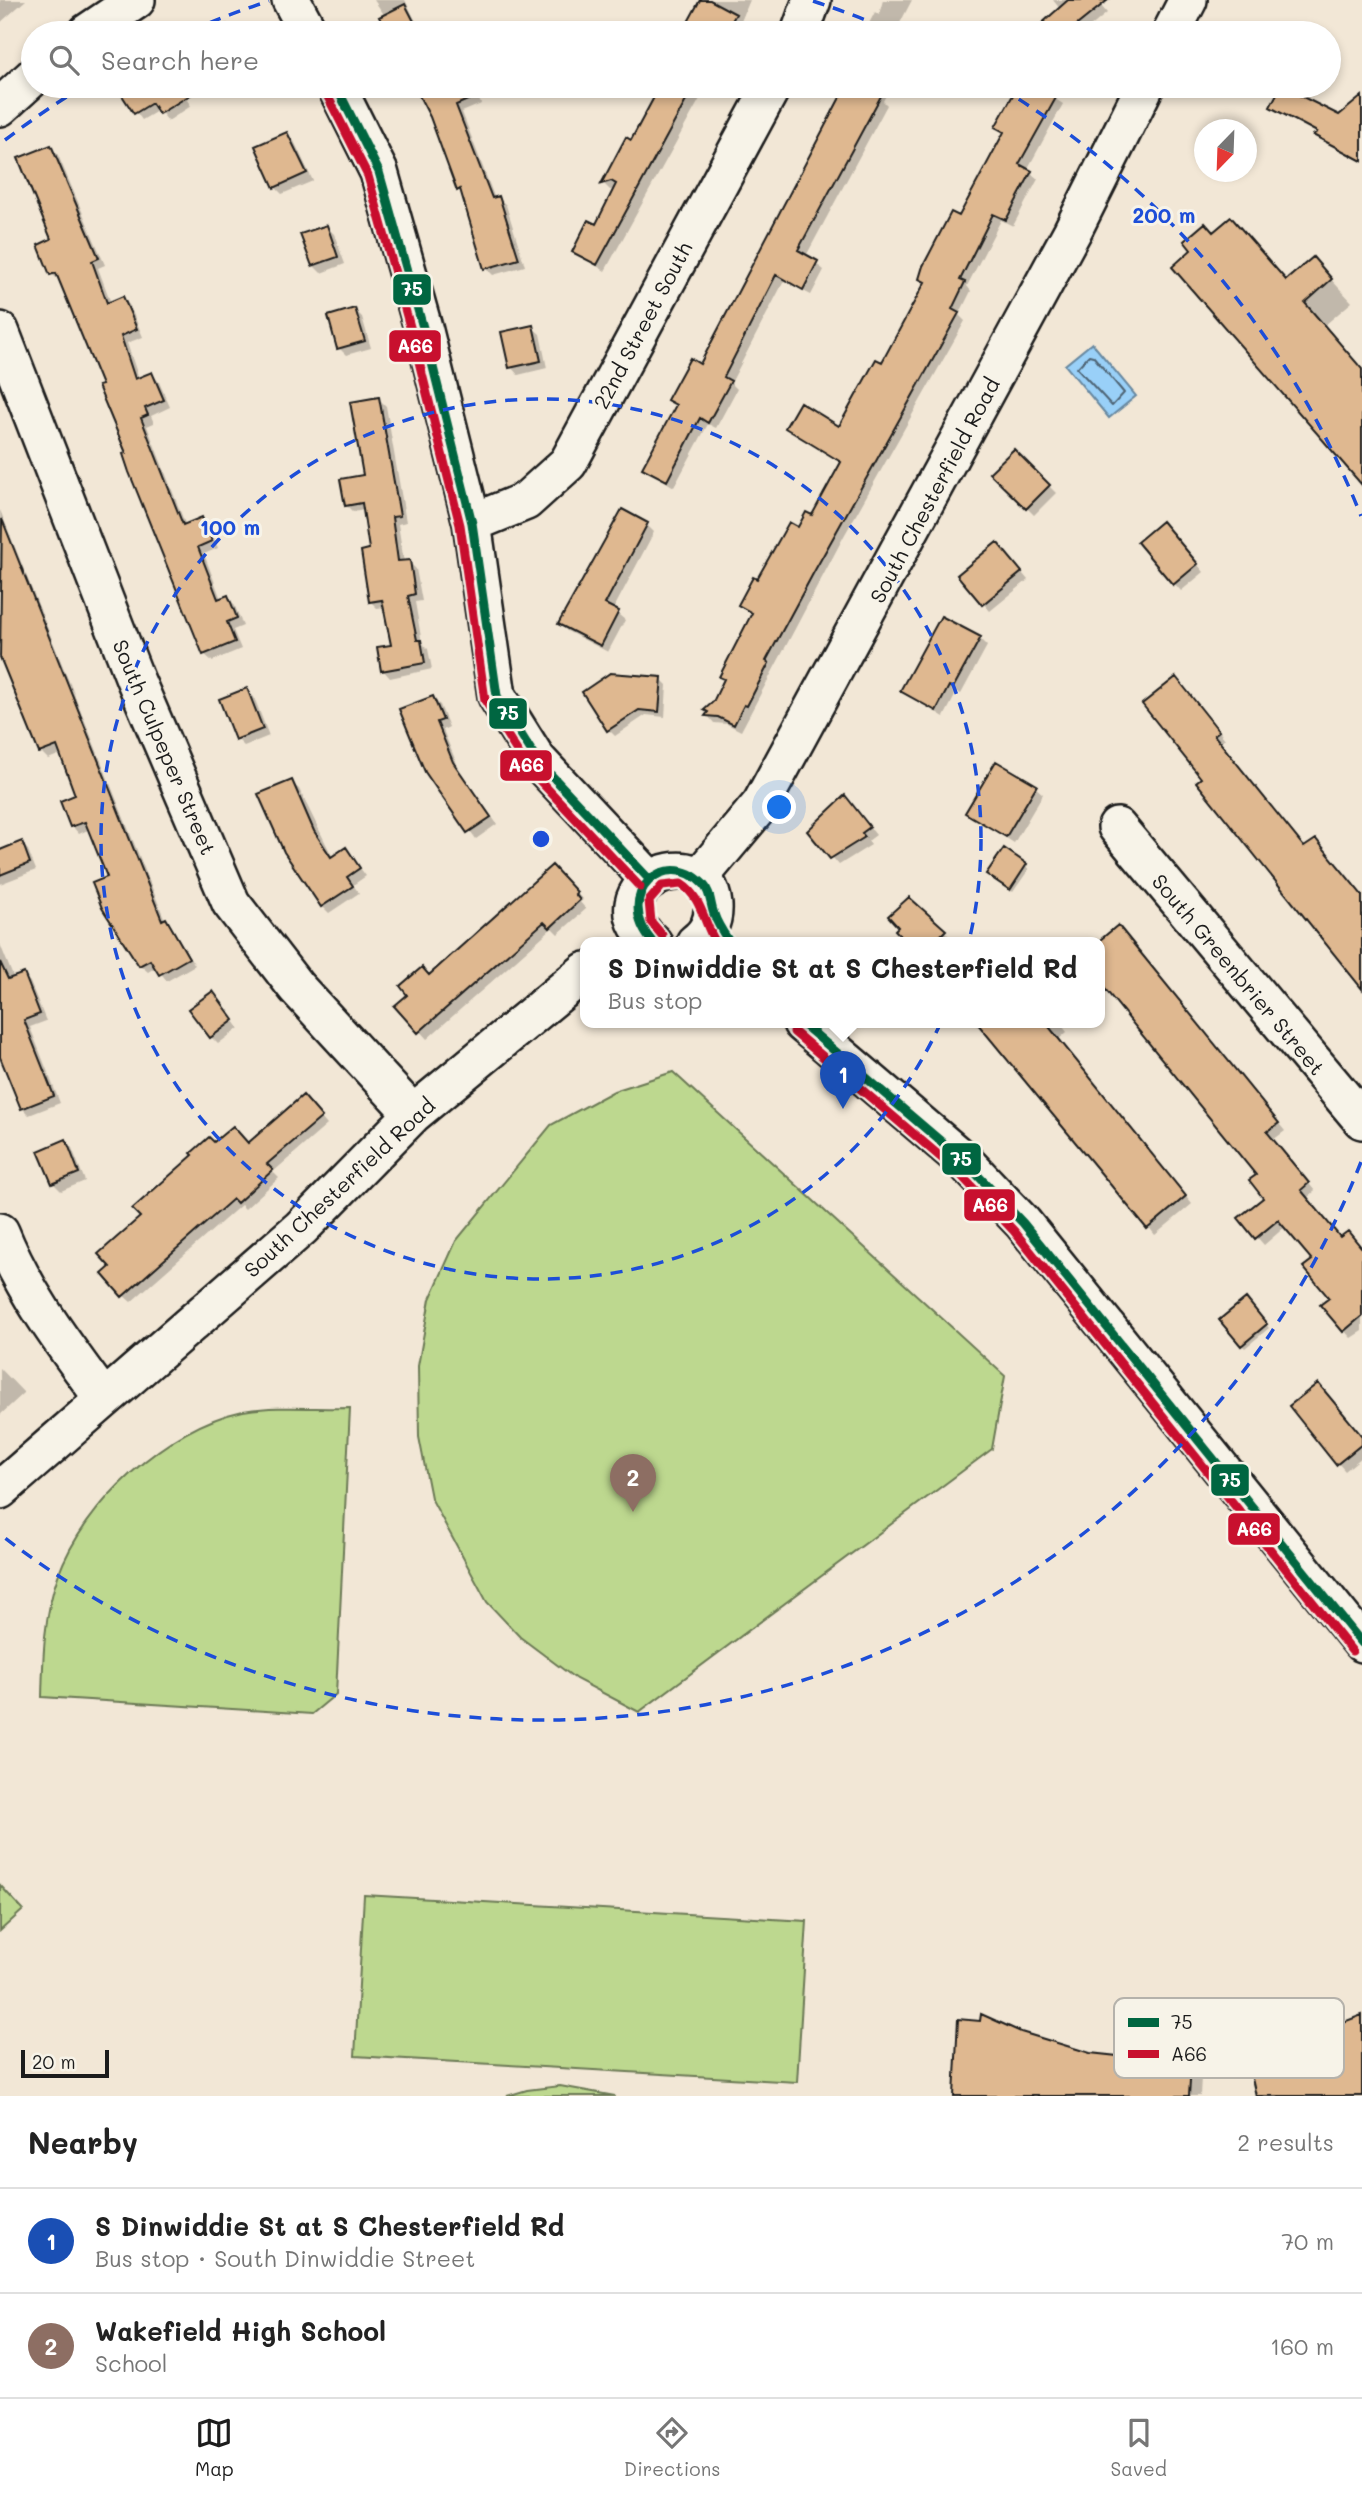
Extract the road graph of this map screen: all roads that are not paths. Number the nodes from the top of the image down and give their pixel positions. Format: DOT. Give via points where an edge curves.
graph roads {
  1 [pos="136,0"];
  2 [pos="291,0"];
  3 [pos="813,0"];
  4 [pos="1188,0"];
  5 [pos="105,21"];
  6 [pos="302,21"];
  7 [pos="805,21"];
  8 [pos="1177,21"];
  9 [pos="21,88"];
  10 [pos="342,98"];
  11 [pos="766,98"];
  12 [pos="1139,98"];
  13 [pos="0,107"];
  14 [pos="0,331"];
  15 [pos="472,523"];
  16 [pos="1117,827"];
  17 [pos="649,879"];
  18 [pos="698,879"];
  19 [pos="713,933"];
  20 [pos="639,937"];
  21 [pos="580,976"];
  22 [pos="808,1028"];
  23 [pos="414,1114"];
  24 [pos="1362,1121"];
  25 [pos="0,1232"];
  26 [pos="103,1398"];
  27 [pos="0,1490"];
  28 [pos="1362,1643"];
  1 -- 5 [label="street"];
  2 -- 6 [label="street"];
  3 -- 7 [label="street"];
  4 -- 8 [label="street"];
  9 -- 13 [label="street"];
  10 -- 15 [label="street" via="379,172"];
  11 -- 15 [label="street, 22nd Street South" via="568,463 526,501"];
  12 -- 18 [label="street, South Chesterfield Road" via="1059,256 761,804"];
  14 -- 23 [label="street, South Culpeper Street" via="135,679 231,903 296,987"];
  15 -- 17 [label="street" via="497,696 537,760"];
  16 -- 24 [label="street, South Greenbrier Street"];
  17 -- 18 [label="street" via="674,870"];
  17 -- 20 [label="street" via="636,900"];
  18 -- 19 [label="street" via="712,900"];
  21 -- 23 [label="street, South Chesterfield Road"];
  22 -- 28 [label="street" via="965,1162 1023,1223"];
  23 -- 26 [label="street, South Chesterfield Road" via="301,1228"];
  25 -- 26 [label="street" via="43,1317"];
  26 -- 27 [label="street, South Chesterfield Road"];
}
